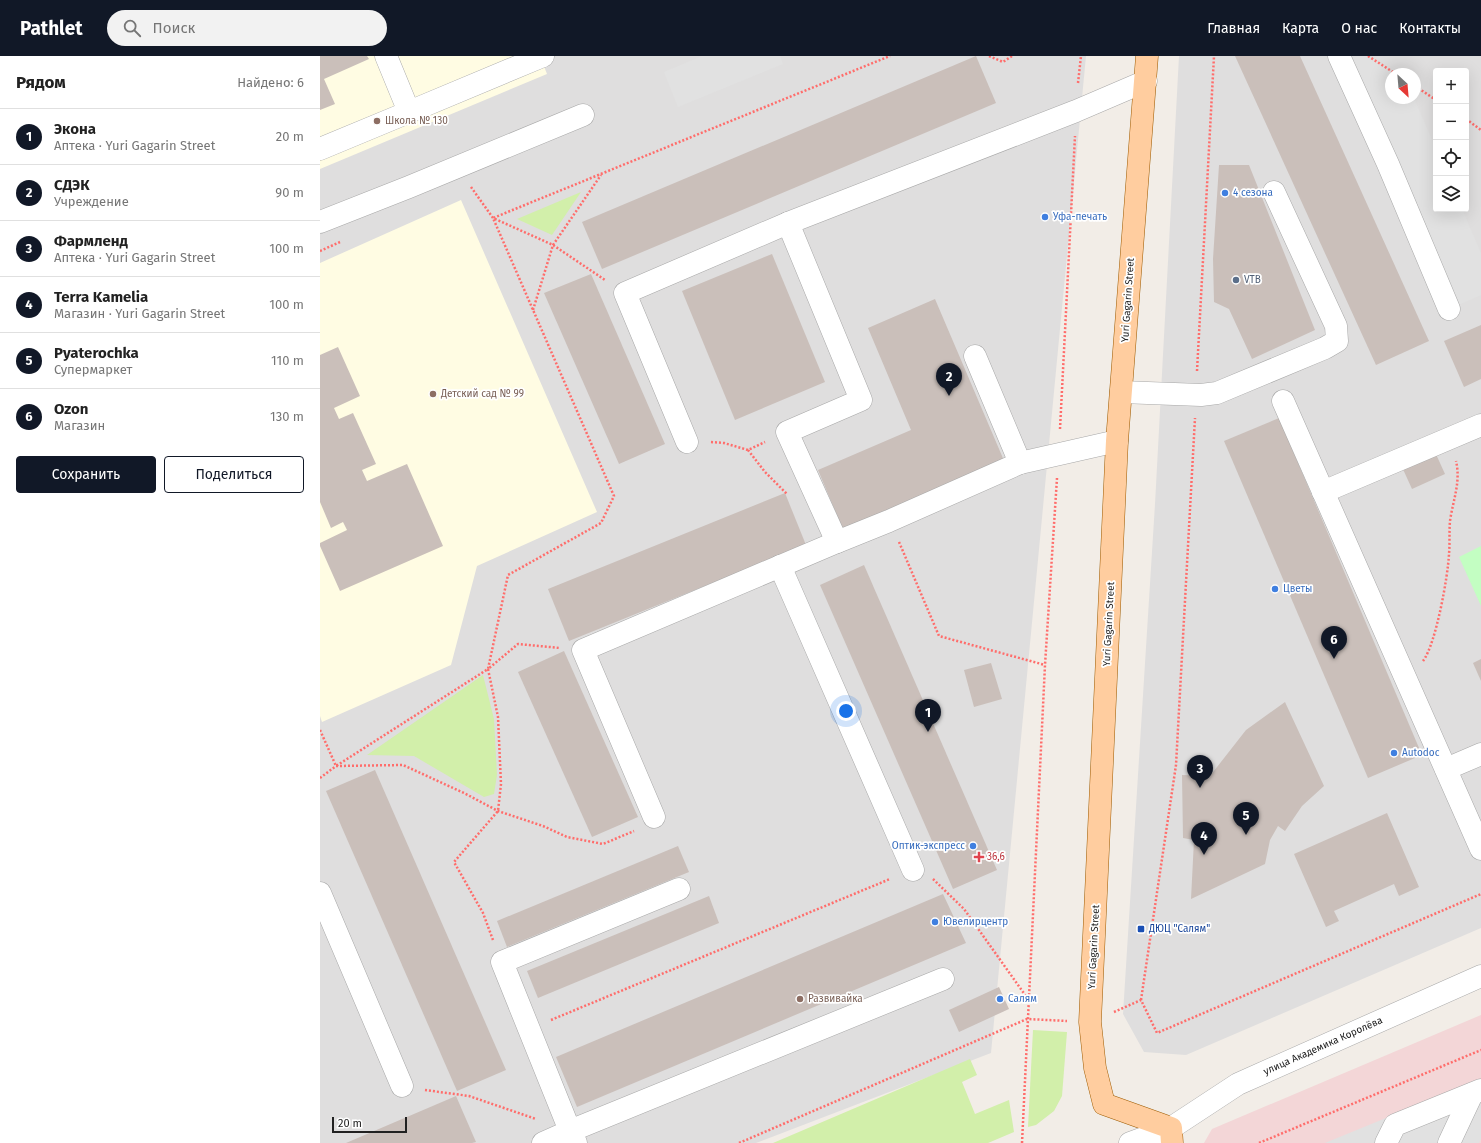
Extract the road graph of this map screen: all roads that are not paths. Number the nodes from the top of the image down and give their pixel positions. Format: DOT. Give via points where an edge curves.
graph roads {
  1 [pos="386,56"];
  2 [pos="543,56"];
  3 [pos="1147,56"];
  4 [pos="1339,56"];
  5 [pos="1146,81"];
  6 [pos="409,112"];
  7 [pos="583,115"];
  8 [pos="320,149"];
  9 [pos="1274,192"];
  10 [pos="320,222"];
  11 [pos="788,223"];
  12 [pos="1449,309"];
  13 [pos="975,356"];
  14 [pos="1121,392"];
  15 [pos="1283,401"];
  16 [pos="1481,425"];
  17 [pos="1117,441"];
  18 [pos="687,442"];
  19 [pos="1020,463"];
  20 [pos="1323,492"];
  21 [pos="837,542"];
  22 [pos="780,566"];
  23 [pos="1481,754"];
  24 [pos="1446,769"];
  25 [pos="654,817"];
  26 [pos="1481,849"];
  27 [pos="913,870"];
  28 [pos="679,889"];
  29 [pos="320,893"];
  30 [pos="1481,976"];
  31 [pos="943,979"];
  32 [pos="402,1086"];
  33 [pos="1476,1092"];
  34 [pos="1171,1135"];
  35 [pos="573,1137"];
  36 [pos="543,1143"];
  37 [pos="1130,1143"];
  38 [pos="1386,1143"];
  39 [pos="1449,1143"];
  1 -- 6 [label="street"];
  2 -- 6 [label="street"];
  3 -- 5 [label="main road, Yuri Gagarin Street"];
  4 -- 12 [label="street"];
  5 -- 11 [label="street" via="1076,111"];
  5 -- 14 [label="main road, Yuri Gagarin Street"];
  6 -- 8 [label="street"];
  7 -- 10 [label="street"];
  9 -- 14 [label="street" via="1336,326 1337,341 1217,393 1196,395"];
  11 -- 18 [label="street" via="625,293"];
  11 -- 21 [label="street" via="861,400 787,432"];
  13 -- 19 [label="street"];
  14 -- 17 [label="main road, Yuri Gagarin Street"];
  15 -- 20 [label="street"];
  16 -- 20 [label="street"];
  17 -- 19 [label="street"];
  17 -- 34 [label="main road, Yuri Gagarin Street" via="1090,1022 1095,1068 1104,1104"];
  19 -- 21 [label="street"];
  20 -- 24 [label="street"];
  21 -- 22 [label="street"];
  22 -- 25 [label="street" via="583,650"];
  22 -- 27 [label="street"];
  23 -- 24 [label="street"];
  24 -- 26 [label="street"];
  28 -- 35 [label="street" via="502,962"];
  29 -- 32 [label="street"];
  30 -- 34 [label="street, улица Академика Королёва" via="1238,1084"];
  31 -- 35 [label="street"];
  33 -- 38 [label="street" via="1395,1125"];
  33 -- 39 [label="street"];
  34 -- 37 [label="street, улица Академика Королёва"];
  35 -- 36 [label="street"];
}
